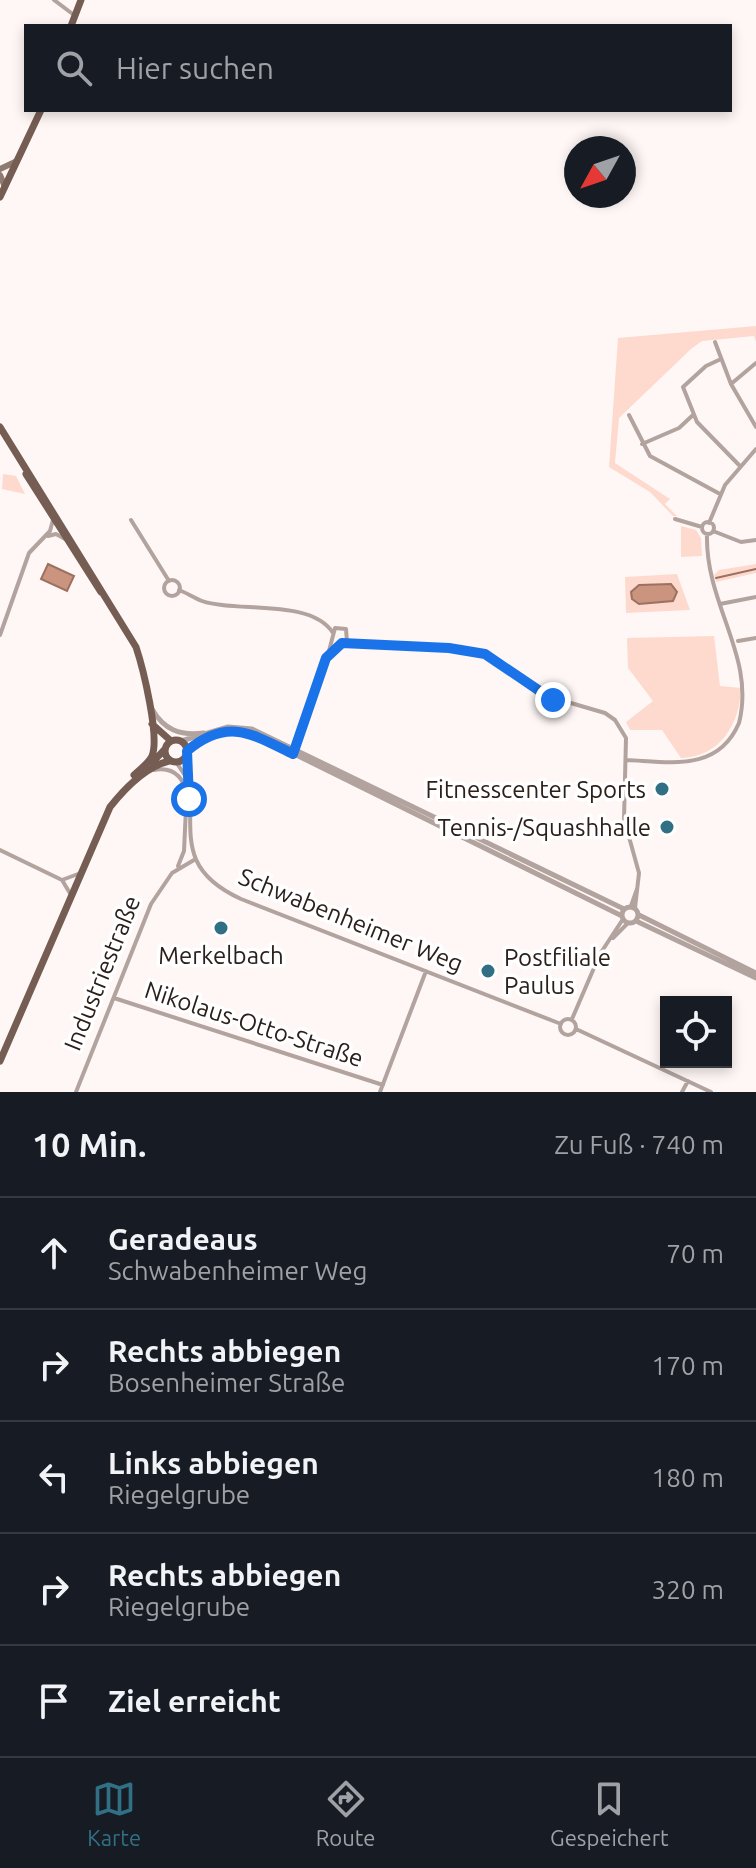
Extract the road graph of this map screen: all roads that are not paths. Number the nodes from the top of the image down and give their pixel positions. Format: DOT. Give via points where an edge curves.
graph roads {
  1 [pos="54,0"];
  2 [pos="81,0"];
  3 [pos="74,16"];
  4 [pos="72,24"];
  5 [pos="40,112"];
  6 [pos="20,159"];
  7 [pos="0,172"];
  8 [pos="3,185"];
  9 [pos="0,197"];
  10 [pos="715,342"];
  11 [pos="721,359"];
  12 [pos="756,363"];
  13 [pos="731,384"];
  14 [pos="629,415"];
  15 [pos="693,415"];
  16 [pos="0,427"];
  17 [pos="756,427"];
  18 [pos="642,444"];
  19 [pos="13,448"];
  20 [pos="756,449"];
  21 [pos="739,465"];
  22 [pos="720,494"];
  23 [pos="51,515"];
  24 [pos="675,519"];
  25 [pos="131,520"];
  26 [pos="709,523"];
  27 [pos="702,527"];
  28 [pos="713,531"];
  29 [pos="707,534"];
  30 [pos="45,537"];
  31 [pos="756,540"];
  32 [pos="67,541"];
  33 [pos="169,581"];
  34 [pos="179,590"];
  35 [pos="756,597"];
  36 [pos="110,603"];
  37 [pos="720,604"];
  38 [pos="333,633"];
  39 [pos="0,635"];
  40 [pos="756,638"];
  41 [pos="738,641"];
  42 [pos="347,642"];
  43 [pos="329,651"];
  44 [pos="147,696"];
  45 [pos="151,723"];
  46 [pos="209,733"];
  47 [pos="181,741"];
  48 [pos="167,746"];
  49 [pos="294,752"];
  50 [pos="186,754"];
  51 [pos="627,760"];
  52 [pos="173,762"];
  53 [pos="135,777"];
  54 [pos="189,799"];
  55 [pos="0,850"];
  56 [pos="194,860"];
  57 [pos="81,872"];
  58 [pos="172,873"];
  59 [pos="62,880"];
  60 [pos="71,895"];
  61 [pos="627,913"];
  62 [pos="637,918"];
  63 [pos="426,970"];
  64 [pos="756,976"];
  65 [pos="114,998"];
  66 [pos="572,1019"];
  67 [pos="561,1024"];
  68 [pos="576,1029"];
  69 [pos="0,1061"];
  70 [pos="688,1081"];
  71 [pos="383,1085"];
  72 [pos="76,1092"];
  73 [pos="380,1092"];
  74 [pos="682,1092"];
  75 [pos="711,1092"];
  1 -- 3 [label="street"];
  2 -- 3 [label="main road"];
  3 -- 4 [label="main road"];
  5 -- 6 [label="main road"];
  6 -- 7 [label="main road"];
  6 -- 8 [label="main road"];
  7 -- 8 [label="main road"];
  8 -- 9 [label="main road"];
  10 -- 11 [label="street"];
  11 -- 13 [label="street"];
  11 -- 15 [label="street" via="683,385"];
  12 -- 13 [label="street"];
  13 -- 17 [label="street"];
  14 -- 18 [label="street"];
  15 -- 18 [label="street" via="679,428"];
  15 -- 21 [label="street"];
  16 -- 19 [label="main road"];
  18 -- 22 [label="street" via="650,456"];
  19 -- 23 [label="main road"];
  19 -- 36 [label="main road"];
  20 -- 21 [label="street"];
  21 -- 22 [label="street"];
  22 -- 26 [label="street"];
  23 -- 30 [label="street" via="52,528"];
  23 -- 32 [label="main road"];
  24 -- 27 [label="street"];
  25 -- 33 [label="street"];
  26 -- 27 [label="street"];
  26 -- 28 [label="street"];
  27 -- 29 [label="street"];
  28 -- 29 [label="street"];
  28 -- 31 [label="street" via="741,542"];
  29 -- 37 [label="street" via="708,568"];
  30 -- 32 [label="street" via="56,534"];
  30 -- 39 [label="street" via="29,553"];
  32 -- 36 [label="main road"];
  33 -- 34 [label="street"];
  33 -- 34 [label="street" via="167,594"];
  34 -- 38 [label="street" via="202,601 293,611 320,621"];
  35 -- 37 [label="street"];
  36 -- 44 [label="main road" via="136,647"];
  37 -- 41 [label="street"];
  38 -- 42 [label="street" via="341,626 346,629"];
  38 -- 43 [label="street"];
  40 -- 41 [label="street"];
  41 -- 51 [label="street" via="746,696 740,720 723,747 690,762"];
  42 -- 43 [label="street"];
  42 -- 51 [label="street" via="485,654 540,694 615,720 626,738"];
  43 -- 49 [label="street"];
  44 -- 45 [label="main road"];
  44 -- 46 [label="street" via="169,729 186,735"];
  45 -- 48 [label="main road"];
  45 -- 53 [label="main road" via="152,756"];
  46 -- 47 [label="street"];
  46 -- 49 [label="street" via="245,727"];
  47 -- 48 [label="main road"];
  47 -- 50 [label="main road"];
  48 -- 52 [label="main road"];
  48 -- 53 [label="main road"];
  49 -- 50 [label="street" via="239,730 214,734"];
  49 -- 61 [label="street"];
  50 -- 52 [label="main road"];
  50 -- 54 [label="street"];
  51 -- 61 [label="street" via="624,819 637,859 638,887"];
  52 -- 53 [label="main road"];
  52 -- 54 [label="street" via="187,776"];
  53 -- 54 [label="street" via="158,769 173,771"];
  53 -- 57 [label="main road" via="110,807"];
  54 -- 56 [label="street"];
  54 -- 58 [label="street, Industriestraße" via="184,851"];
  55 -- 59 [label="street"];
  56 -- 58 [label="street, Industriestraße"];
  56 -- 63 [label="street, Schwabenheimer Weg" via="215,884 241,899"];
  57 -- 59 [label="street"];
  57 -- 60 [label="main road"];
  58 -- 65 [label="street, Industriestraße" via="151,904"];
  59 -- 60 [label="street"];
  60 -- 69 [label="main road"];
  61 -- 62 [label="street"];
  61 -- 62 [label="street"];
  61 -- 66 [label="street"];
  62 -- 64 [label="street"];
  63 -- 67 [label="street, Schwabenheimer Weg"];
  63 -- 71 [label="street"];
  65 -- 71 [label="street, Nikolaus-Otto-Straße"];
  65 -- 72 [label="street, Industriestraße"];
  66 -- 67 [label="street"];
  66 -- 68 [label="street"];
  67 -- 68 [label="street, Schwabenheimer Weg" via="565,1034"];
  68 -- 70 [label="street"];
  70 -- 74 [label="street"];
  70 -- 75 [label="street"];
  71 -- 73 [label="street"];
}
